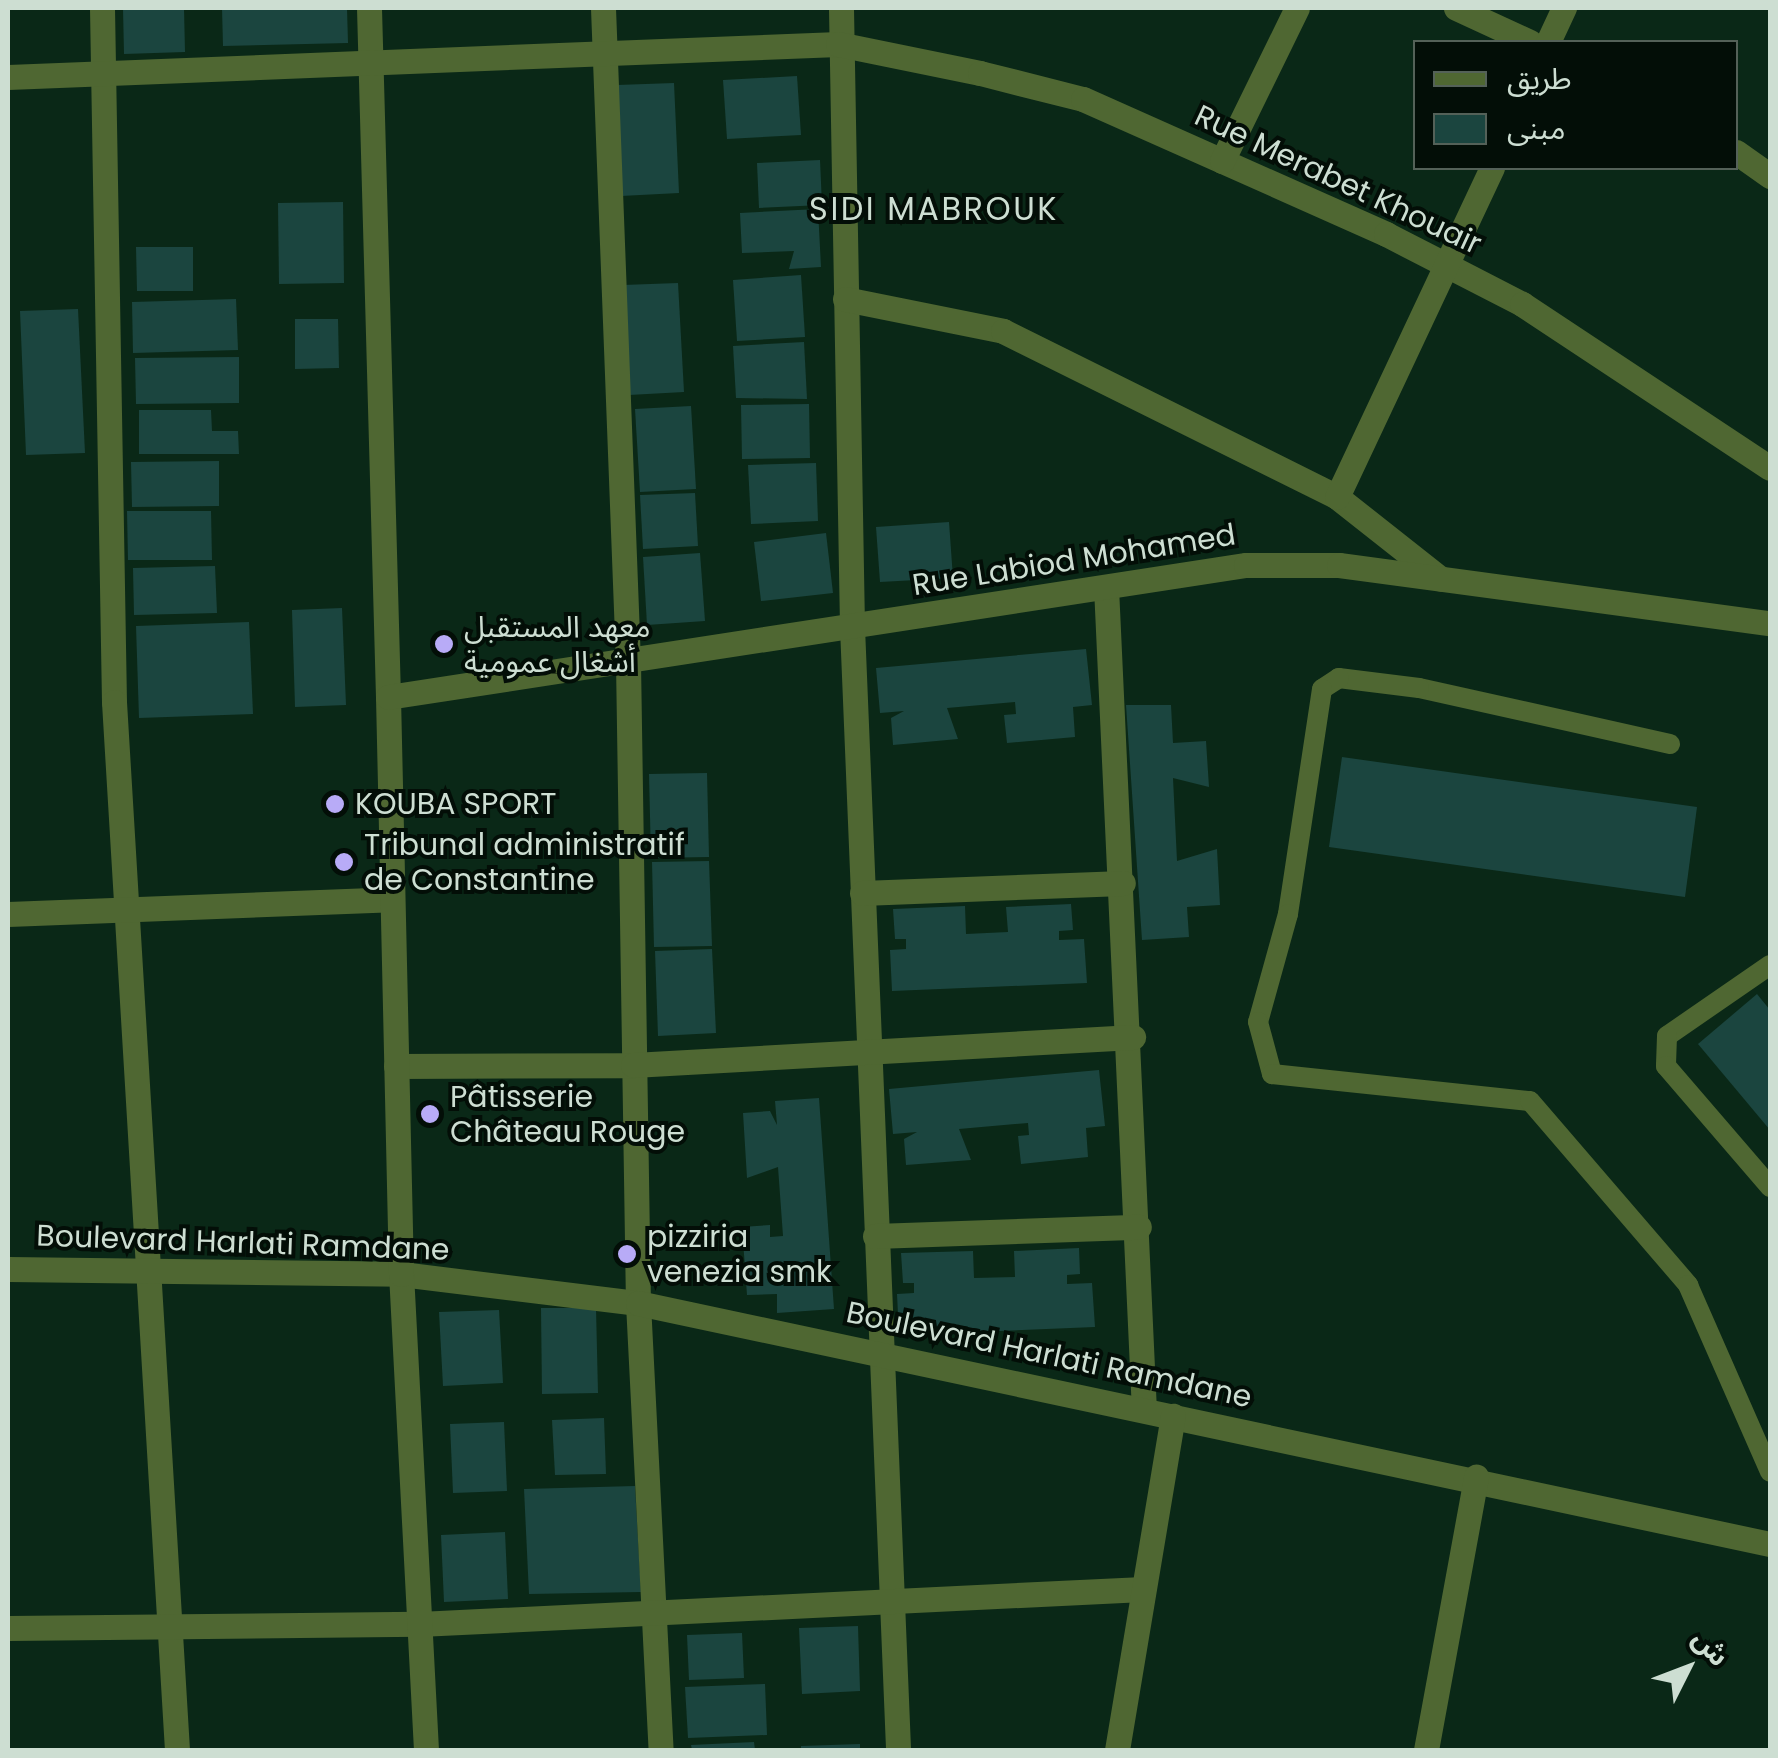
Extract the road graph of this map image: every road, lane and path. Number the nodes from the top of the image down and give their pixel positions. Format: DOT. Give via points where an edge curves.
graph roads {
  1 [pos="102,8"];
  2 [pos="369,8"];
  3 [pos="603,8"];
  4 [pos="841,8"];
  5 [pos="1297,8"];
  6 [pos="1456,8"];
  7 [pos="1564,8"];
  8 [pos="1526,40"];
  9 [pos="1549,40"];
  10 [pos="838,44"];
  11 [pos="604,56"];
  12 [pos="371,62"];
  13 [pos="106,74"];
  14 [pos="8,77"];
  15 [pos="1738,153"];
  16 [pos="1222,161"];
  17 [pos="1491,170"];
  18 [pos="1770,176"];
  19 [pos="1448,266"];
  20 [pos="844,299"];
  21 [pos="1770,468"];
  22 [pos="1337,497"];
  23 [pos="1440,578"];
  24 [pos="1106,587"];
  25 [pos="1770,623"];
  26 [pos="852,627"];
  27 [pos="628,662"];
  28 [pos="388,696"];
  29 [pos="1670,744"];
  30 [pos="1123,882"];
  31 [pos="862,894"];
  32 [pos="392,899"];
  33 [pos="132,909"];
  34 [pos="8,914"];
  35 [pos="1770,965"];
  36 [pos="1133,1037"];
  37 [pos="868,1054"];
  38 [pos="633,1064"];
  39 [pos="396,1066"];
  40 [pos="1770,1186"];
  41 [pos="1139,1226"];
  42 [pos="876,1236"];
  43 [pos="152,1267"];
  44 [pos="8,1269"];
  45 [pos="401,1274"];
  46 [pos="638,1304"];
  47 [pos="880,1352"];
  48 [pos="1144,1410"];
  49 [pos="1173,1416"];
  50 [pos="1770,1472"];
  51 [pos="1476,1477"];
  52 [pos="1770,1544"];
  53 [pos="1143,1589"];
  54 [pos="890,1595"];
  55 [pos="655,1607"];
  56 [pos="419,1624"];
  57 [pos="8,1628"];
  58 [pos="172,1630"];
  59 [pos="177,1750"];
  60 [pos="426,1750"];
  61 [pos="660,1750"];
  62 [pos="898,1750"];
  63 [pos="1117,1750"];
  64 [pos="1426,1750"];
  1 -- 13 [label="street"];
  2 -- 12 [label="street"];
  3 -- 11 [label="street"];
  4 -- 10 [label="street"];
  5 -- 16 [label="street"];
  6 -- 8 [label="street"];
  7 -- 9 [label="street"];
  10 -- 11 [label="street, Rue Merabet Khouair"];
  10 -- 16 [label="street, Rue Merabet Khouair" via="1083,100"];
  10 -- 20 [label="street"];
  11 -- 12 [label="street, Rue Merabet Khouair"];
  11 -- 27 [label="street"];
  12 -- 13 [label="street, Rue Merabet Khouair"];
  12 -- 28 [label="street"];
  13 -- 14 [label="street, Rue Merabet Khouair"];
  13 -- 33 [label="street" via="114,702"];
  15 -- 18 [label="street"];
  16 -- 19 [label="street, Rue Merabet Khouair"];
  17 -- 19 [label="street"];
  19 -- 21 [label="street, Rue Merabet Khouair" via="1538,314"];
  19 -- 22 [label="street"];
  20 -- 22 [label="street" via="1003,331"];
  20 -- 26 [label="street"];
  22 -- 23 [label="street"];
  23 -- 24 [label="street, Rue Labiod Mohamed" via="1246,565"];
  23 -- 25 [label="street, Rue Labiod Mohamed"];
  24 -- 26 [label="street, Rue Labiod Mohamed"];
  24 -- 30 [label="street"];
  26 -- 27 [label="street, Rue Labiod Mohamed"];
  26 -- 31 [label="street"];
  27 -- 28 [label="street, Rue Labiod Mohamed"];
  27 -- 38 [label="street"];
  28 -- 32 [label="street"];
  29 -- 50 [label="lane" via="1419,688 1339,678 1322,689 1288,914 1258,1022 1272,1074 1530,1102 1688,1285"];
  30 -- 31 [label="street"];
  30 -- 36 [label="street"];
  31 -- 37 [label="street"];
  32 -- 33 [label="street"];
  32 -- 39 [label="street"];
  33 -- 34 [label="street"];
  33 -- 43 [label="street"];
  35 -- 40 [label="lane" via="1667,1036 1666,1066"];
  36 -- 37 [label="street"];
  36 -- 41 [label="street"];
  37 -- 38 [label="street"];
  37 -- 42 [label="street"];
  38 -- 39 [label="street"];
  38 -- 46 [label="street"];
  39 -- 45 [label="street"];
  41 -- 42 [label="street"];
  41 -- 48 [label="street"];
  42 -- 47 [label="street"];
  43 -- 44 [label="street, Boulevard Harlati Ramdane"];
  43 -- 45 [label="street, Boulevard Harlati Ramdane"];
  43 -- 58 [label="street"];
  45 -- 46 [label="street, Boulevard Harlati Ramdane"];
  45 -- 56 [label="street"];
  46 -- 47 [label="street, Boulevard Harlati Ramdane"];
  46 -- 55 [label="street"];
  47 -- 48 [label="street, Boulevard Harlati Ramdane"];
  47 -- 54 [label="street"];
  48 -- 49 [label="street, Boulevard Harlati Ramdane"];
  49 -- 51 [label="street, Boulevard Harlati Ramdane"];
  49 -- 53 [label="street"];
  51 -- 52 [label="street, Boulevard Harlati Ramdane"];
  51 -- 64 [label="street"];
  53 -- 54 [label="street"];
  53 -- 63 [label="street"];
  54 -- 55 [label="street"];
  54 -- 62 [label="street"];
  55 -- 56 [label="street"];
  55 -- 61 [label="street"];
  56 -- 58 [label="street"];
  56 -- 60 [label="street"];
  57 -- 58 [label="street"];
  58 -- 59 [label="street"];
}
